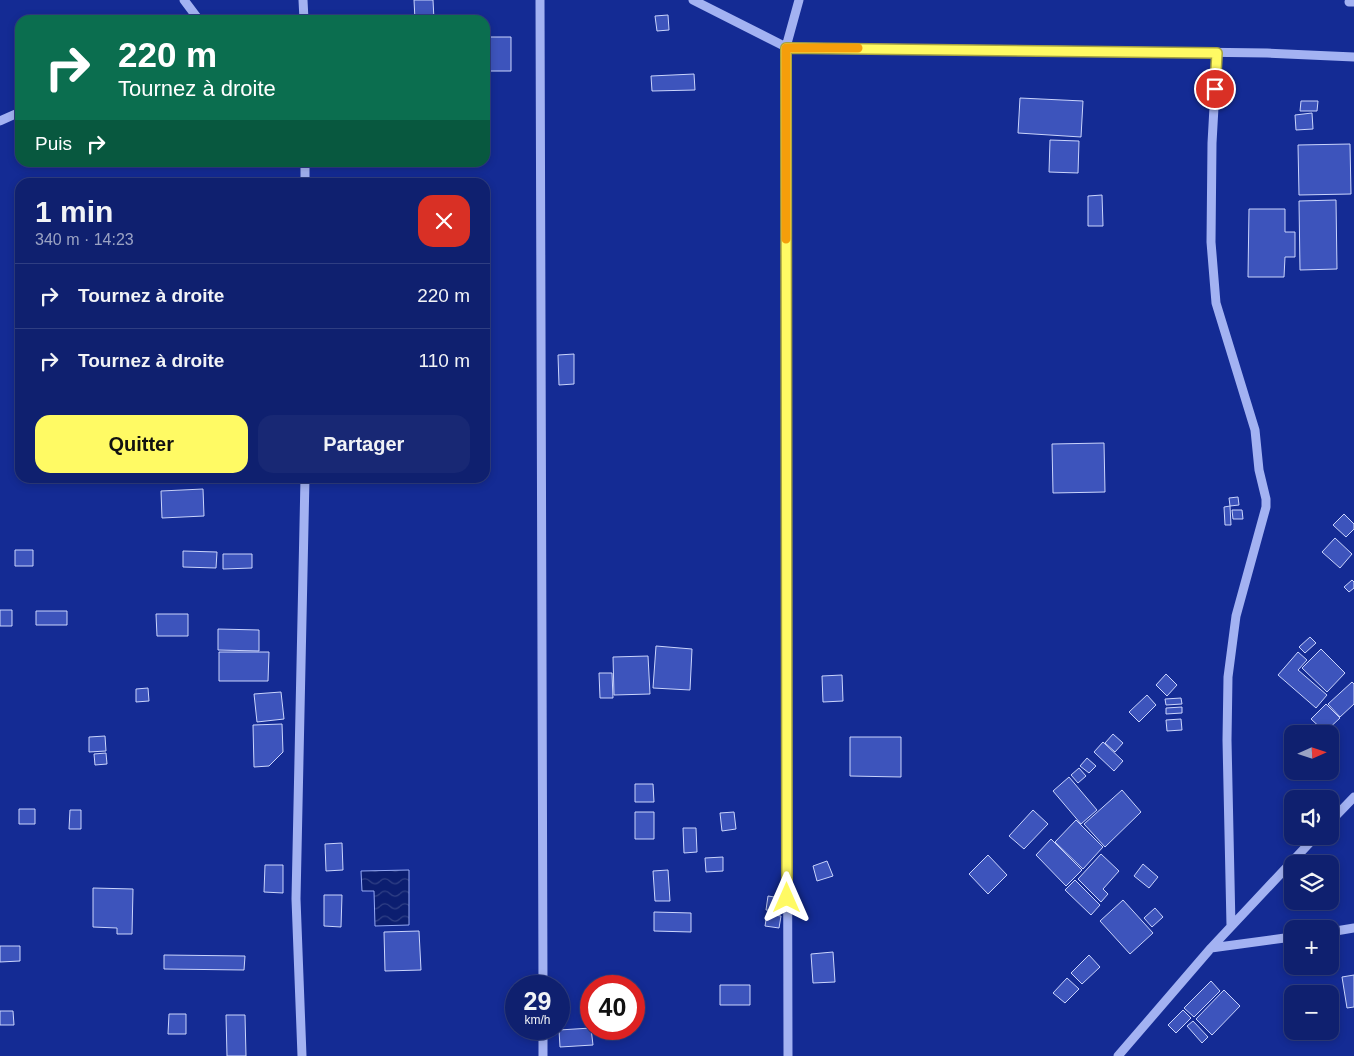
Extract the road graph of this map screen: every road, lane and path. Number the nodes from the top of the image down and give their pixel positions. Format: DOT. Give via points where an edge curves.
graph roads {
  1 [pos="184,0"];
  2 [pos="303,0"];
  3 [pos="540,0"];
  4 [pos="693,0"];
  5 [pos="799,0"];
  6 [pos="195,15"];
  7 [pos="304,15"];
  8 [pos="786,48"];
  9 [pos="1217,53"];
  10 [pos="1354,57"];
  11 [pos="15,114"];
  12 [pos="0,121"];
  13 [pos="305,483"];
  14 [pos="1354,796"];
  15 [pos="1339,812"];
  16 [pos="1308,845"];
  17 [pos="1231,926"];
  18 [pos="1354,928"];
  19 [pos="1339,930"];
  20 [pos="1284,938"];
  21 [pos="1211,948"];
  22 [pos="543,975"];
  23 [pos="543,1040"];
  24 [pos="302,1056"];
  25 [pos="543,1056"];
  26 [pos="788,1056"];
  27 [pos="1118,1056"];
  1 -- 6 [label="street"];
  2 -- 7 [label="street"];
  3 -- 22 [label="street"];
  4 -- 8 [label="street"];
  5 -- 8 [label="street"];
  8 -- 9 [label="street"];
  8 -- 26 [label="street"];
  9 -- 10 [label="street"];
  9 -- 17 [label="street" via="1211,242 1216,304 1255,430 1266,499 1236,616 1228,677"];
  11 -- 12 [label="street"];
  13 -- 24 [label="street" via="296,899"];
  14 -- 15 [label="street"];
  16 -- 17 [label="street"];
  17 -- 21 [label="street"];
  18 -- 19 [label="street"];
  20 -- 21 [label="street"];
  21 -- 27 [label="street"];
  23 -- 25 [label="street"];
}
